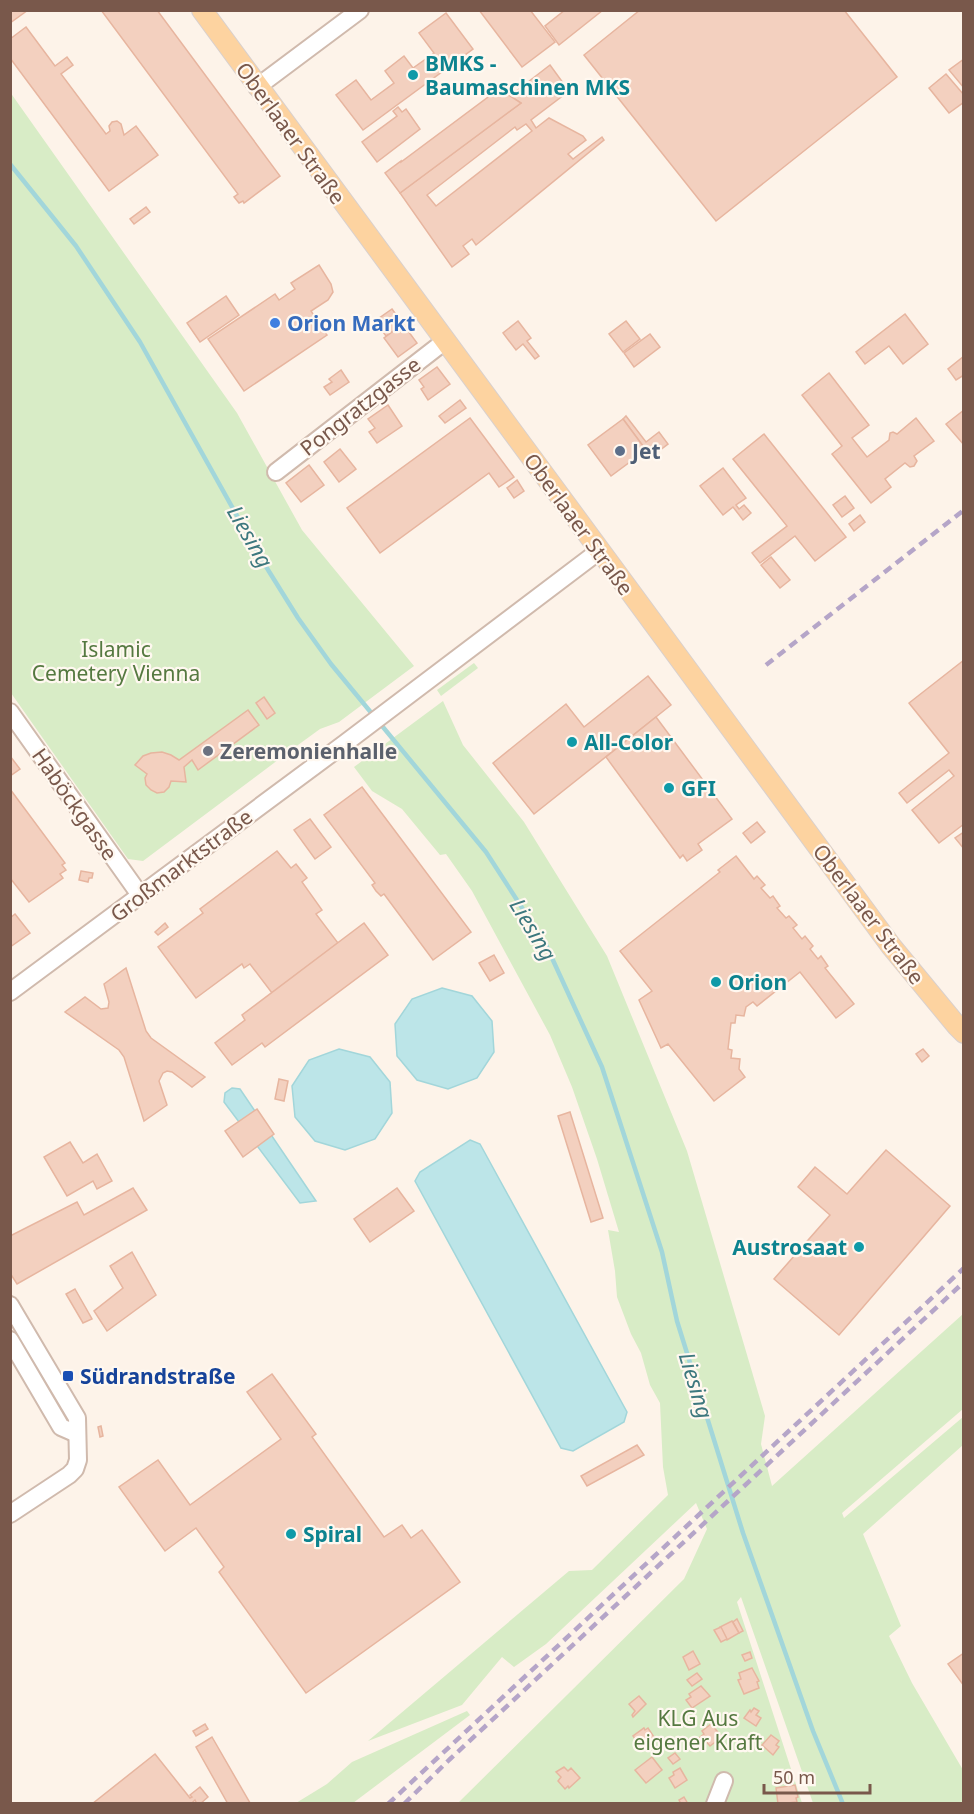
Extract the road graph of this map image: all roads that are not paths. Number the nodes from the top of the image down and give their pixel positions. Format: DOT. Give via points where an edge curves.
graph roads {
  1 [pos="202,10"];
  2 [pos="360,10"];
  3 [pos="257,87"];
  4 [pos="445,341"];
  5 [pos="276,472"];
  6 [pos="599,551"];
  7 [pos="10,712"];
  8 [pos="140,895"];
  9 [pos="10,992"];
  10 [pos="963,1033"];
  11 [pos="10,1305"];
  12 [pos="10,1340"];
  13 [pos="78,1442"];
  14 [pos="10,1514"];
  15 [pos="724,1781"];
  16 [pos="715,1803"];
  1 -- 3 [label="main road, Oberlaaer Straße"];
  2 -- 3 [label="street"];
  3 -- 4 [label="main road, Oberlaaer Straße"];
  4 -- 5 [label="street, Pongratzgasse"];
  4 -- 6 [label="main road, Oberlaaer Straße"];
  6 -- 8 [label="street, Großmarktstraße"];
  6 -- 10 [label="main road, Oberlaaer Straße" via="891,946"];
  7 -- 8 [label="street, Haböckgasse"];
  8 -- 9 [label="street, Großmarktstraße"];
  11 -- 13 [label="street" via="77,1418"];
  12 -- 13 [label="street" via="61,1426"];
  13 -- 14 [label="street" via="75,1469"];
  15 -- 16 [label="street"];
}
